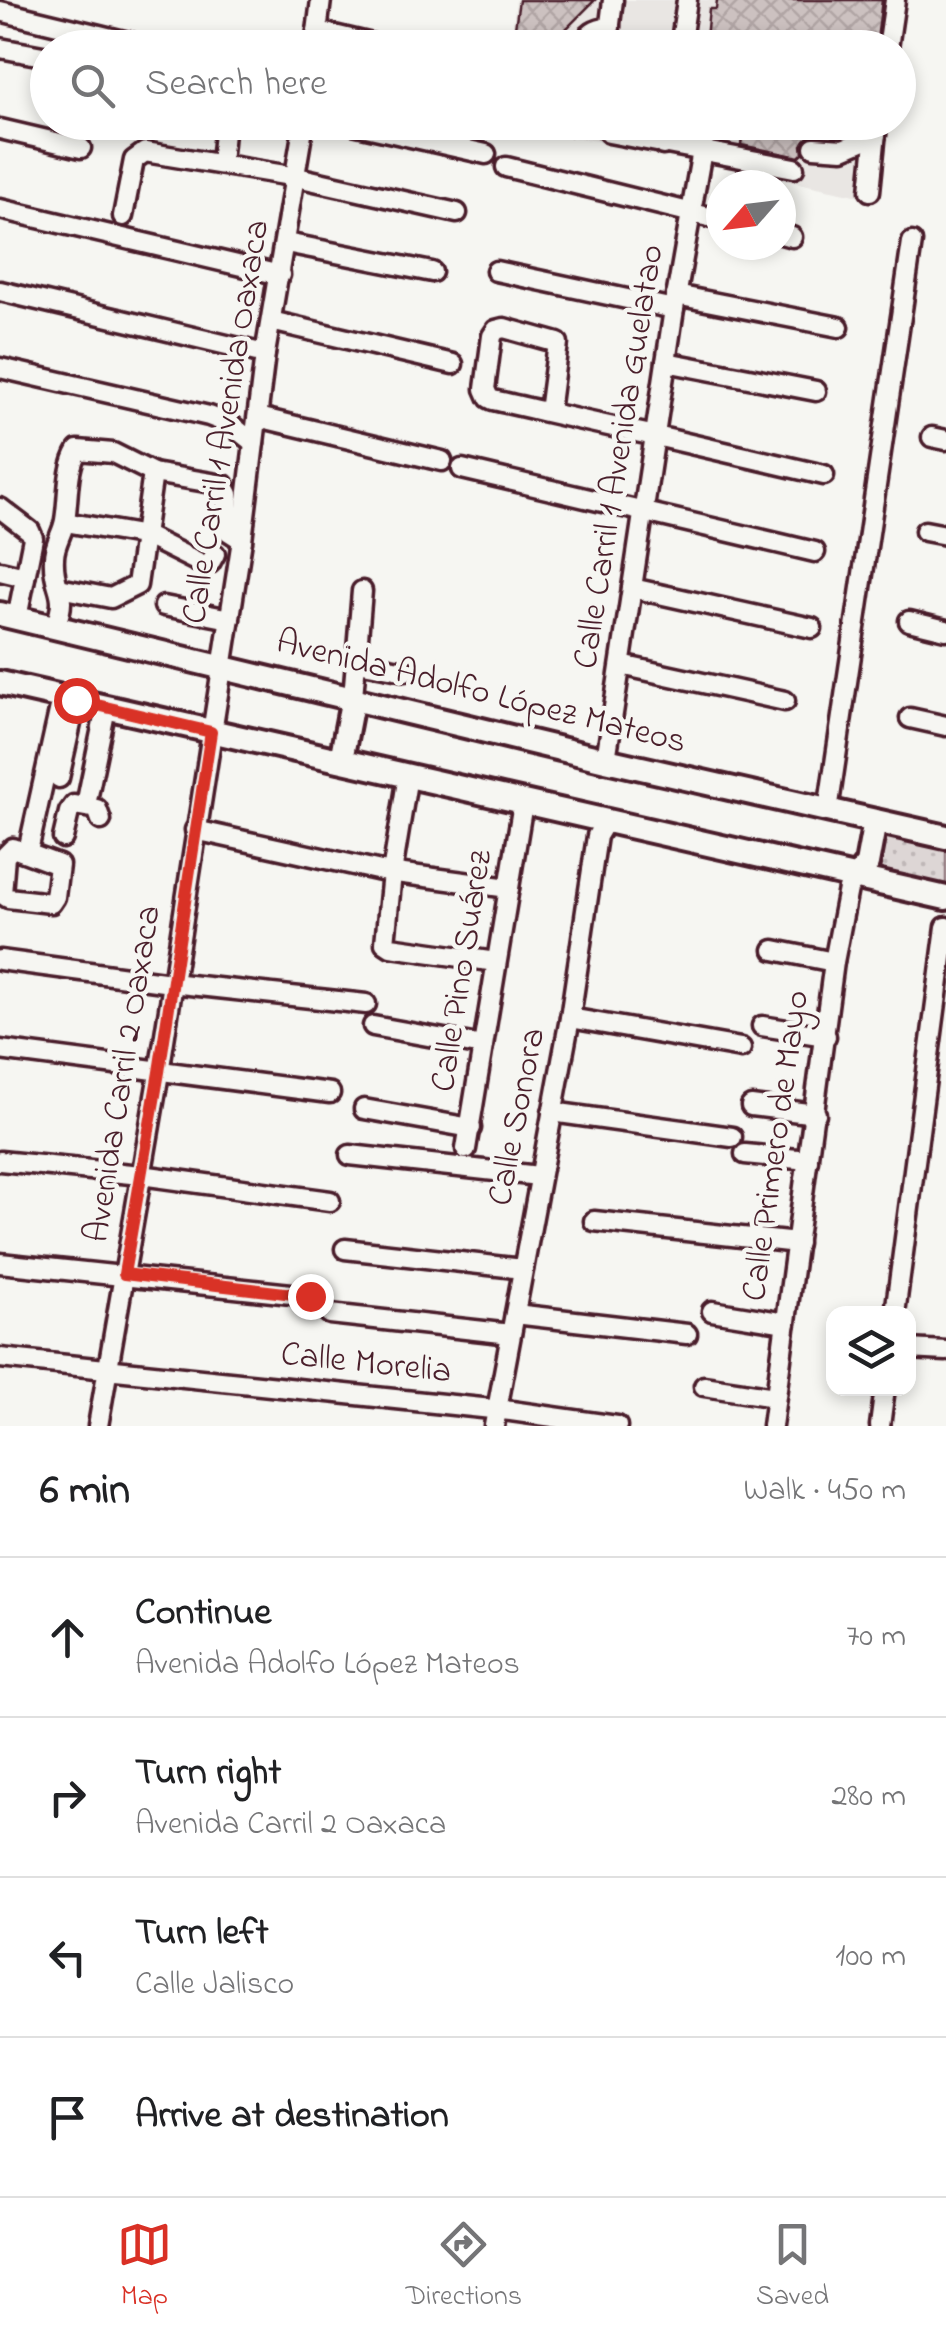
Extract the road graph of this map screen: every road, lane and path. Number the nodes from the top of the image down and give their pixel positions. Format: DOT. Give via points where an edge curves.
graph roads {
  1 [pos="321,0"];
  2 [pos="613,0"];
  3 [pos="895,0"];
  4 [pos="682,1"];
  5 [pos="0,11"];
  6 [pos="610,27"];
  7 [pos="78,30"];
  8 [pos="317,30"];
  9 [pos="597,30"];
  10 [pos="610,30"];
  11 [pos="681,30"];
  12 [pos="891,30"];
  13 [pos="0,48"];
  14 [pos="30,54"];
  15 [pos="0,128"];
  16 [pos="30,135"];
  17 [pos="49,140"];
  18 [pos="222,140"];
  19 [pos="302,140"];
  20 [pos="424,140"];
  21 [pos="643,140"];
  22 [pos="664,140"];
  23 [pos="702,140"];
  24 [pos="858,140"];
  25 [pos="876,140"];
  26 [pos="663,144"];
  27 [pos="81,148"];
  28 [pos="814,148"];
  29 [pos="486,154"];
  30 [pos="701,158"];
  31 [pos="220,163"];
  32 [pos="506,167"];
  33 [pos="794,168"];
  34 [pos="297,176"];
  35 [pos="870,191"];
  36 [pos="0,209"];
  37 [pos="457,214"];
  38 [pos="690,214"];
  39 [pos="122,216"];
  40 [pos="706,217"];
  41 [pos="286,242"];
  42 [pos="912,242"];
  43 [pos="496,271"];
  44 [pos="432,272"];
  45 [pos="280,275"];
  46 [pos="0,291"];
  47 [pos="675,302"];
  48 [pos="271,321"];
  49 [pos="839,327"];
  50 [pos="266,354"];
  51 [pos="666,362"];
  52 [pos="453,364"];
  53 [pos="0,368"];
  54 [pos="816,391"];
  55 [pos="549,412"];
  56 [pos="258,417"];
  57 [pos="656,436"];
  58 [pos="254,443"];
  59 [pos="442,461"];
  60 [pos="462,469"];
  61 [pos="152,472"];
  62 [pos="824,475"];
  63 [pos="0,508"];
  64 [pos="643,514"];
  65 [pos="65,522"];
  66 [pos="925,531"];
  67 [pos="946,535"];
  68 [pos="146,536"];
  69 [pos="242,540"];
  70 [pos="815,552"];
  71 [pos="215,554"];
  72 [pos="0,571"];
  73 [pos="25,577"];
  74 [pos="59,588"];
  75 [pos="632,588"];
  76 [pos="362,591"];
  77 [pos="164,606"];
  78 [pos="9,616"];
  79 [pos="230,619"];
  80 [pos="908,622"];
  81 [pos="55,627"];
  82 [pos="812,628"];
  83 [pos="946,630"];
  84 [pos="358,662"];
  85 [pos="622,665"];
  86 [pos="223,666"];
  87 [pos="405,671"];
  88 [pos="0,683"];
  89 [pos="353,697"];
  90 [pos="69,699"];
  91 [pos="785,701"];
  92 [pos="106,708"];
  93 [pos="910,718"];
  94 [pos="946,726"];
  95 [pos="211,732"];
  96 [pos="341,760"];
  97 [pos="606,760"];
  98 [pos="92,770"];
  99 [pos="408,775"];
  100 [pos="523,803"];
  101 [pos="86,805"];
  102 [pos="828,811"];
  103 [pos="101,820"];
  104 [pos="606,821"];
  105 [pos="875,822"];
  106 [pos="195,830"];
  107 [pos="946,837"];
  108 [pos="62,838"];
  109 [pos="28,851"];
  110 [pos="392,873"];
  111 [pos="856,878"];
  112 [pos="509,888"];
  113 [pos="946,898"];
  114 [pos="946,927"];
  115 [pos="774,950"];
  116 [pos="0,960"];
  117 [pos="496,962"];
  118 [pos="834,962"];
  119 [pos="171,984"];
  120 [pos="366,1004"];
  121 [pos="570,1018"];
  122 [pos="373,1026"];
  123 [pos="762,1026"];
  124 [pos="826,1036"];
  125 [pos="484,1046"];
  126 [pos="741,1048"];
  127 [pos="0,1050"];
  128 [pos="159,1072"];
  129 [pos="330,1093"];
  130 [pos="751,1106"];
  131 [pos="364,1109"];
  132 [pos="552,1112"];
  133 [pos="816,1114"];
  134 [pos="471,1128"];
  135 [pos="732,1137"];
  136 [pos="466,1149"];
  137 [pos="745,1154"];
  138 [pos="350,1155"];
  139 [pos="808,1160"];
  140 [pos="0,1161"];
  141 [pos="141,1175"];
  142 [pos="539,1176"];
  143 [pos="330,1201"];
  144 [pos="594,1221"];
  145 [pos="796,1243"];
  146 [pos="345,1248"];
  147 [pos="0,1263"];
  148 [pos="522,1270"];
  149 [pos="124,1274"];
  150 [pos="896,1306"];
  151 [pos="712,1310"];
  152 [pos="514,1314"];
  153 [pos="786,1322"];
  154 [pos="510,1334"];
  155 [pos="687,1334"];
  156 [pos="916,1349"];
  157 [pos="946,1351"];
  158 [pos="0,1358"];
  159 [pos="109,1368"];
  160 [pos="704,1386"];
  161 [pos="884,1396"];
  162 [pos="775,1397"];
  163 [pos="495,1418"];
  164 [pos="98,1426"];
  165 [pos="617,1426"];
  166 [pos="772,1426"];
  167 [pos="880,1426"];
  1 -- 8 [label="street"];
  2 -- 6 [label="street"];
  3 -- 12 [label="street"];
  4 -- 11 [label="street"];
  5 -- 7 [label="street"];
  6 -- 9 [label="street"];
  6 -- 10 [label="street"];
  13 -- 14 [label="street"];
  15 -- 16 [label="street"];
  17 -- 27 [label="street"];
  18 -- 31 [label="street"];
  19 -- 34 [label="street, Calle Carril 1 Avenida Oaxaca"];
  20 -- 29 [label="street"];
  21 -- 26 [label="street"];
  22 -- 26 [label="street"];
  23 -- 30 [label="street, Calle Carril 1 Avenida Guelatao"];
  24 -- 28 [label="street" via="843,149"];
  25 -- 35 [label="street"];
  26 -- 30 [label="street"];
  30 -- 33 [label="street"];
  30 -- 38 [label="street, Calle Carril 1 Avenida Guelatao"];
  31 -- 34 [label="street"];
  31 -- 39 [label="street" via="138,154"];
  32 -- 38 [label="street"];
  34 -- 37 [label="street"];
  34 -- 41 [label="street, Calle Carril 1 Avenida Oaxaca"];
  36 -- 45 [label="street"];
  38 -- 40 [label="street"];
  38 -- 47 [label="street, Calle Carril 1 Avenida Guelatao"];
  41 -- 44 [label="street"];
  41 -- 45 [label="street, Calle Carril 1 Avenida Oaxaca"];
  42 -- 102 [label="street"];
  43 -- 47 [label="street"];
  45 -- 48 [label="street, Calle Carril 1 Avenida Oaxaca"];
  46 -- 50 [label="street"];
  47 -- 49 [label="street"];
  47 -- 51 [label="street, Calle Carril 1 Avenida Guelatao"];
  48 -- 50 [label="street, Calle Carril 1 Avenida Oaxaca"];
  48 -- 52 [label="street"];
  50 -- 56 [label="street, Calle Carril 1 Avenida Oaxaca"];
  51 -- 54 [label="street"];
  51 -- 57 [label="street, Calle Carril 1 Avenida Guelatao"];
  53 -- 58 [label="street" via="209,416"];
  55 -- 55 [label="street" via="558,344 496,330 487,396"];
  55 -- 57 [label="street"];
  56 -- 58 [label="street, Calle Carril 1 Avenida Oaxaca"];
  56 -- 59 [label="street"];
  57 -- 62 [label="street"];
  57 -- 64 [label="street, Calle Carril 1 Avenida Guelatao"];
  58 -- 69 [label="street, Calle Carril 1 Avenida Oaxaca"];
  60 -- 64 [label="street"];
  61 -- 65 [label="street" via="113,452 78,450"];
  61 -- 68 [label="street"];
  61 -- 69 [label="street" via="224,485 228,530"];
  63 -- 73 [label="street" via="33,535"];
  64 -- 70 [label="street"];
  64 -- 75 [label="street, Calle Carril 1 Avenida Guelatao"];
  65 -- 68 [label="street"];
  65 -- 74 [label="street" via="54,550"];
  66 -- 67 [label="street"];
  68 -- 71 [label="street" via="202,564"];
  68 -- 74 [label="street" via="133,588 111,598"];
  69 -- 79 [label="street, Calle Carril 1 Avenida Oaxaca"];
  72 -- 73 [label="street"];
  73 -- 78 [label="street"];
  74 -- 81 [label="street" via="63,607"];
  75 -- 82 [label="street"];
  75 -- 85 [label="street, Calle Carril 1 Avenida Guelatao"];
  76 -- 84 [label="street"];
  77 -- 79 [label="street"];
  78 -- 81 [label="main road, Avenida Adolfo López Mateos"];
  79 -- 86 [label="street, Calle Carril 1 Avenida Oaxaca"];
  80 -- 83 [label="street"];
  81 -- 86 [label="main road, Avenida Adolfo López Mateos"];
  84 -- 87 [label="street"];
  84 -- 89 [label="street"];
  85 -- 91 [label="street"];
  85 -- 97 [label="street, Calle Carril 1 Avenida Guelatao"];
  86 -- 89 [label="main road, Avenida Adolfo López Mateos"];
  86 -- 95 [label="street, Calle Carril 1 Avenida Oaxaca"];
  88 -- 90 [label="main road"];
  89 -- 96 [label="main road"];
  89 -- 97 [label="main road, Avenida Adolfo López Mateos"];
  90 -- 92 [label="main road"];
  90 -- 98 [label="street" via="61,770"];
  90 -- 109 [label="street"];
  92 -- 95 [label="main road"];
  92 -- 98 [label="street"];
  93 -- 94 [label="street"];
  95 -- 96 [label="main road"];
  95 -- 106 [label="street, Avenida Carril 2 Oaxaca"];
  96 -- 99 [label="main road"];
  97 -- 102 [label="main road, Avenida Adolfo López Mateos"];
  98 -- 101 [label="street"];
  99 -- 100 [label="main road"];
  99 -- 110 [label="street"];
  100 -- 104 [label="main road"];
  100 -- 112 [label="street, Calle Pino Suárez"];
  101 -- 103 [label="street" via="100,811"];
  101 -- 108 [label="street" via="72,807"];
  102 -- 105 [label="main road, Avenida Adolfo López Mateos"];
  104 -- 111 [label="main road"];
  104 -- 121 [label="street, Calle Sonora" via="597,836"];
  105 -- 107 [label="main road, Avenida Adolfo López Mateos"];
  105 -- 111 [label="main road"];
  106 -- 110 [label="street"];
  106 -- 119 [label="street, Avenida Carril 2 Oaxaca"];
  110 -- 112 [label="street"];
  110 -- 117 [label="street" via="385,943"];
  111 -- 113 [label="main road"];
  111 -- 118 [label="street, Calle Primero de Mayo"];
  112 -- 117 [label="street, Calle Pino Suárez"];
  114 -- 150 [label="street"];
  115 -- 118 [label="street"];
  116 -- 119 [label="street"];
  117 -- 125 [label="street, Calle Pino Suárez"];
  118 -- 124 [label="street, Calle Primero de Mayo"];
  119 -- 120 [label="street"];
  119 -- 128 [label="street, Avenida Carril 2 Oaxaca"];
  121 -- 126 [label="street"];
  121 -- 132 [label="street, Calle Sonora"];
  122 -- 125 [label="street"];
  123 -- 124 [label="street"];
  124 -- 133 [label="street, Calle Primero de Mayo"];
  125 -- 134 [label="street, Calle Pino Suárez"];
  127 -- 128 [label="street"];
  128 -- 129 [label="street"];
  128 -- 141 [label="street, Avenida Carril 2 Oaxaca"];
  130 -- 133 [label="street"];
  131 -- 134 [label="street"];
  132 -- 135 [label="street"];
  132 -- 142 [label="street, Calle Sonora"];
  133 -- 139 [label="street, Calle Primero de Mayo"];
  134 -- 136 [label="street, Calle Pino Suárez"];
  137 -- 139 [label="street"];
  138 -- 142 [label="street"];
  139 -- 145 [label="street, Calle Primero de Mayo"];
  140 -- 141 [label="street"];
  141 -- 143 [label="street"];
  141 -- 149 [label="street, Avenida Carril 2 Oaxaca"];
  142 -- 148 [label="street, Calle Sonora"];
  144 -- 145 [label="street"];
  145 -- 153 [label="street, Calle Primero de Mayo"];
  146 -- 148 [label="street"];
  147 -- 149 [label="street"];
  148 -- 152 [label="street, Calle Sonora"];
  149 -- 154 [label="street" via="310,1296 330,1314"];
  149 -- 159 [label="street, Avenida Carril 2 Oaxaca"];
  151 -- 153 [label="street"];
  152 -- 154 [label="street, Calle Sonora"];
  152 -- 155 [label="street"];
  153 -- 162 [label="street, Calle Primero de Mayo"];
  154 -- 163 [label="street, Calle Sonora"];
  156 -- 157 [label="street"];
  158 -- 159 [label="street, Calle Morelia"];
  159 -- 163 [label="street, Calle Morelia"];
  159 -- 164 [label="street, Avenida Carril 2 Oaxaca"];
  160 -- 162 [label="street"];
  161 -- 167 [label="street"];
  162 -- 166 [label="street, Calle Primero de Mayo"];
  163 -- 165 [label="street, Calle Morelia"];
}
